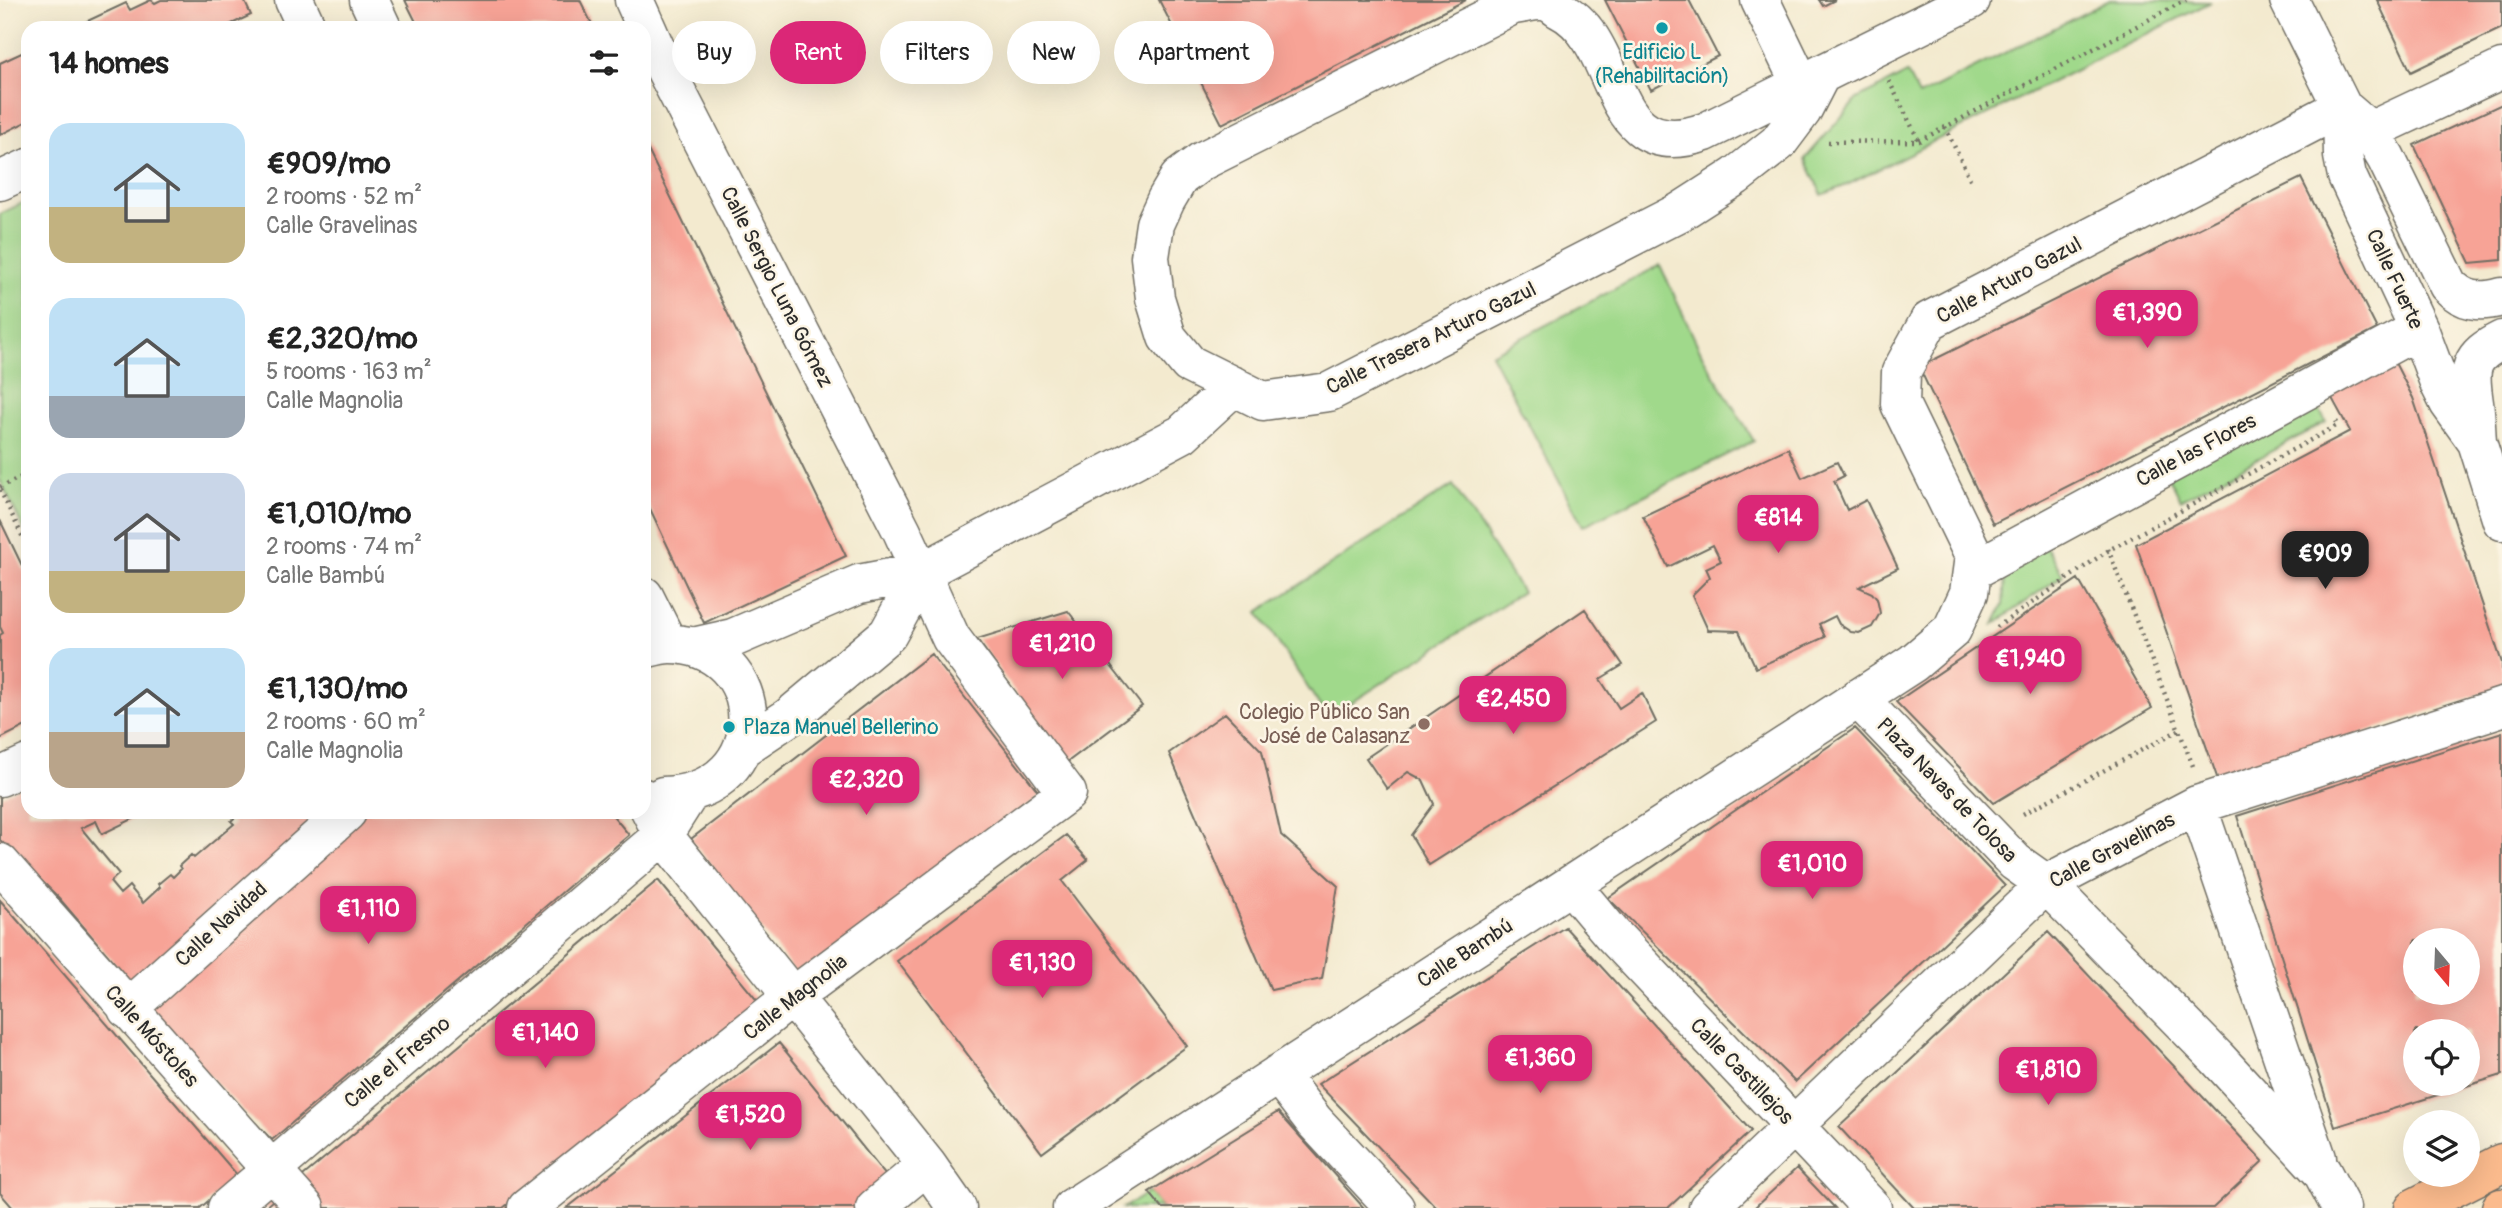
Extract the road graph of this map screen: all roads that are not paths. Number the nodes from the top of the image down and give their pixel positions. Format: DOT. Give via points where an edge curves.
graph roads {
  1 [pos="294,0"];
  2 [pos="369,0"];
  3 [pos="634,0"];
  4 [pos="1760,0"];
  5 [pos="1971,0"];
  6 [pos="2289,0"];
  7 [pos="304,21"];
  8 [pos="379,21"];
  9 [pos="640,21"];
  10 [pos="653,67"];
  11 [pos="2502,69"];
  12 [pos="1810,81"];
  13 [pos="2356,119"];
  14 [pos="21,171"];
  15 [pos="0,181"];
  16 [pos="2502,297"];
  17 [pos="2419,328"];
  18 [pos="2490,348"];
  19 [pos="1234,386"];
  20 [pos="2477,442"];
  21 [pos="2502,521"];
  22 [pos="1972,571"];
  23 [pos="922,572"];
  24 [pos="651,611"];
  25 [pos="668,647"];
  26 [pos="1858,698"];
  27 [pos="2502,707"];
  28 [pos="744,747"];
  29 [pos="21,767"];
  30 [pos="0,777"];
  31 [pos="2197,790"];
  32 [pos="651,792"];
  33 [pos="1067,793"];
  34 [pos="689,794"];
  35 [pos="651,812"];
  36 [pos="339,819"];
  37 [pos="663,835"];
  38 [pos="0,863"];
  39 [pos="2046,884"];
  40 [pos="1571,885"];
  41 [pos="792,998"];
  42 [pos="127,1009"];
  43 [pos="2271,1025"];
  44 [pos="2217,1058"];
  45 [pos="1278,1074"];
  46 [pos="1795,1127"];
  47 [pos="2502,1163"];
  48 [pos="927,1165"];
  49 [pos="271,1170"];
  50 [pos="2322,1172"];
  51 [pos="227,1208"];
  52 [pos="305,1208"];
  53 [pos="527,1208"];
  54 [pos="875,1208"];
  55 [pos="957,1208"];
  56 [pos="1072,1208"];
  57 [pos="1395,1208"];
  58 [pos="1708,1208"];
  59 [pos="1872,1208"];
  60 [pos="2342,1208"];
  61 [pos="2414,1208"];
  1 -- 7 [label="street"];
  2 -- 8 [label="street"];
  3 -- 9 [label="street, Calle Sergio Luna Gómez"];
  4 -- 12 [label="street"];
  5 -- 12 [label="street, Calle Trasera Arturo Gazul"];
  6 -- 13 [label="street, Calle Fuerte"];
  10 -- 23 [label="street, Calle Sergio Luna Gómez"];
  11 -- 13 [label="street, Calle Arturo Gazul"];
  12 -- 19 [label="street, Calle Trasera Arturo Gazul" via="1802,111 1778,143 1680,212 1329,392 1263,401"];
  12 -- 19 [label="street, Calle Trasera Arturo Gazul" via="1705,132 1665,139 1632,120 1589,34 1569,14 1544,1 1513,5 1202,161 1179,178 1156,224 1150,257 1155,298 1167,337 1189,364"];
  13 -- 16 [label="street, Calle Fuerte" via="2386,158 2448,285 2470,301"];
  13 -- 17 [label="street, Calle Fuerte" via="2343,156 2347,176"];
  13 -- 22 [label="street, Calle Arturo Gazul" via="1929,321 1901,372 1900,404 1974,556"];
  14 -- 15 [label="street"];
  17 -- 20 [label="street, Calle Fuerte" via="2449,403"];
  17 -- 22 [label="street, Calle las Flores"];
  18 -- 20 [label="street, Calle Fuerte" via="2472,366 2470,378"];
  19 -- 23 [label="street" via="1182,433"];
  20 -- 21 [label="street, Calle Fuerte"];
  22 -- 26 [label="street, Calle Arturo Gazul" via="1969,593 1952,630 1913,663"];
  23 -- 25 [label="street" via="859,584 733,638"];
  23 -- 28 [label="street" via="888,635 789,717"];
  23 -- 33 [label="street, Calle Sergio Luna Gómez" via="951,638"];
  24 -- 25 [label="street"];
  25 -- 28 [label="street" via="716,657 734,675 745,697"];
  26 -- 39 [label="street, Plaza Navas de Tolosa" via="2015,862"];
  26 -- 40 [label="street, Calle Bambú"];
  27 -- 31 [label="street, Calle Gravelinas"];
  28 -- 34 [label="street" via="731,768 712,785"];
  29 -- 30 [label="street"];
  31 -- 39 [label="street, Calle Gravelinas"];
  31 -- 43 [label="street, Plaza Navas de Tolosa"];
  32 -- 34 [label="street"];
  33 -- 41 [label="street, Calle Magnolia"];
  34 -- 37 [label="street"];
  35 -- 37 [label="street"];
  36 -- 42 [label="street, Calle Navidad"];
  37 -- 41 [label="street"];
  37 -- 49 [label="street, Calle el Fresno"];
  38 -- 42 [label="street, Calle Móstoles"];
  39 -- 44 [label="street, Plaza Navas de Tolosa"];
  39 -- 46 [label="street, Calle Gravelinas"];
  40 -- 45 [label="street, Calle Bambú"];
  40 -- 46 [label="street, Calle Castillejos"];
  41 -- 48 [label="street"];
  41 -- 53 [label="street, Calle Magnolia"];
  42 -- 49 [label="street, Calle Móstoles"];
  43 -- 44 [label="street" via="2265,1050 2254,1060 2242,1063"];
  43 -- 50 [label="street, Plaza Navas de Tolosa"];
  44 -- 50 [label="street, Plaza Navas de Tolosa"];
  45 -- 56 [label="street, Calle Bambú"];
  45 -- 57 [label="street" via="1314,1121"];
  46 -- 58 [label="street, Calle Gravelinas"];
  46 -- 59 [label="street, Calle Castillejos"];
  47 -- 61 [label="highway"];
  48 -- 54 [label="street"];
  48 -- 55 [label="street"];
  49 -- 51 [label="street, Calle el Fresno"];
  49 -- 52 [label="street, Calle Móstoles"];
  50 -- 60 [label="street, Plaza Navas de Tolosa"];
}
